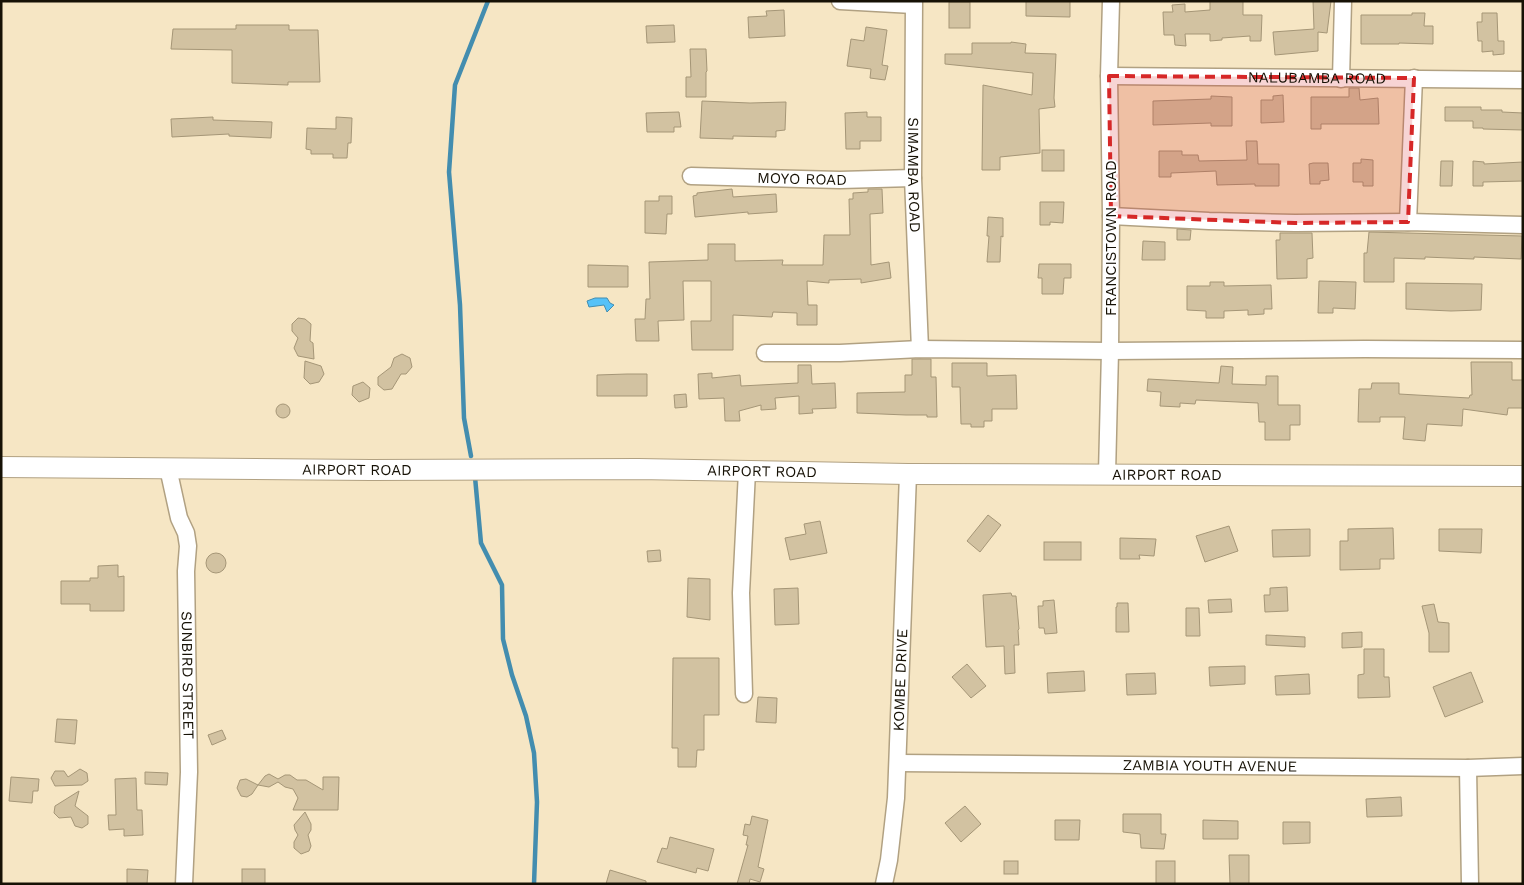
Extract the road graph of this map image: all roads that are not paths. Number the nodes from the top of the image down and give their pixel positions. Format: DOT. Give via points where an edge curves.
graph roads {
  1 [pos="840,1"];
  2 [pos="1111,1"];
  3 [pos="1343,1"];
  4 [pos="914,3"];
  5 [pos="1109,76"];
  6 [pos="1414,78"];
  7 [pos="1342,79"];
  8 [pos="1523,80"];
  9 [pos="691,176"];
  10 [pos="913,178"];
  11 [pos="1111,216"];
  12 [pos="1408,222"];
  13 [pos="1523,225"];
  14 [pos="920,349"];
  15 [pos="1523,350"];
  16 [pos="1110,352"];
  17 [pos="765,353"];
  18 [pos="1,468"];
  19 [pos="168,468"];
  20 [pos="746,471"];
  21 [pos="908,474"];
  22 [pos="1107,474"];
  23 [pos="1523,476"];
  24 [pos="744,694"];
  25 [pos="898,764"];
  26 [pos="1523,766"];
  27 [pos="1468,768"];
  28 [pos="184,884"];
  29 [pos="884,884"];
  30 [pos="1470,884"];
  1 -- 4 [label="street"];
  2 -- 5 [label="street, FRANCISTOWN ROAD"];
  3 -- 7 [label="street"];
  4 -- 10 [label="street, SIMAMBA ROAD"];
  5 -- 7 [label="street, NALUBAMBA ROAD"];
  5 -- 11 [label="street, FRANCISTOWN ROAD"];
  6 -- 7 [label="street, NALUBAMBA ROAD"];
  6 -- 8 [label="street, NALUBAMBA ROAD"];
  6 -- 12 [label="street"];
  9 -- 10 [label="street, MOYO ROAD" via="840,180"];
  10 -- 14 [label="street, SIMAMBA ROAD"];
  11 -- 12 [label="street" via="1238,222"];
  11 -- 16 [label="street, FRANCISTOWN ROAD"];
  12 -- 13 [label="street"];
  14 -- 16 [label="street"];
  14 -- 17 [label="street"];
  15 -- 16 [label="street"];
  16 -- 22 [label="street, FRANCISTOWN ROAD"];
  18 -- 19 [label="street, AIRPORT ROAD"];
  19 -- 20 [label="street, AIRPORT ROAD"];
  19 -- 28 [label="street, SUNBIRD STREET" via="188,546 189,772"];
  20 -- 21 [label="street, AIRPORT ROAD"];
  20 -- 24 [label="street" via="741,593"];
  21 -- 22 [label="street, AIRPORT ROAD"];
  21 -- 25 [label="street, KOMBE DRIVE"];
  22 -- 23 [label="street, AIRPORT ROAD"];
  25 -- 27 [label="street, ZAMBIA YOUTH AVENUE"];
  25 -- 29 [label="street, KOMBE DRIVE"];
  26 -- 27 [label="street, ZAMBIA YOUTH AVENUE"];
  27 -- 30 [label="street"];
}
